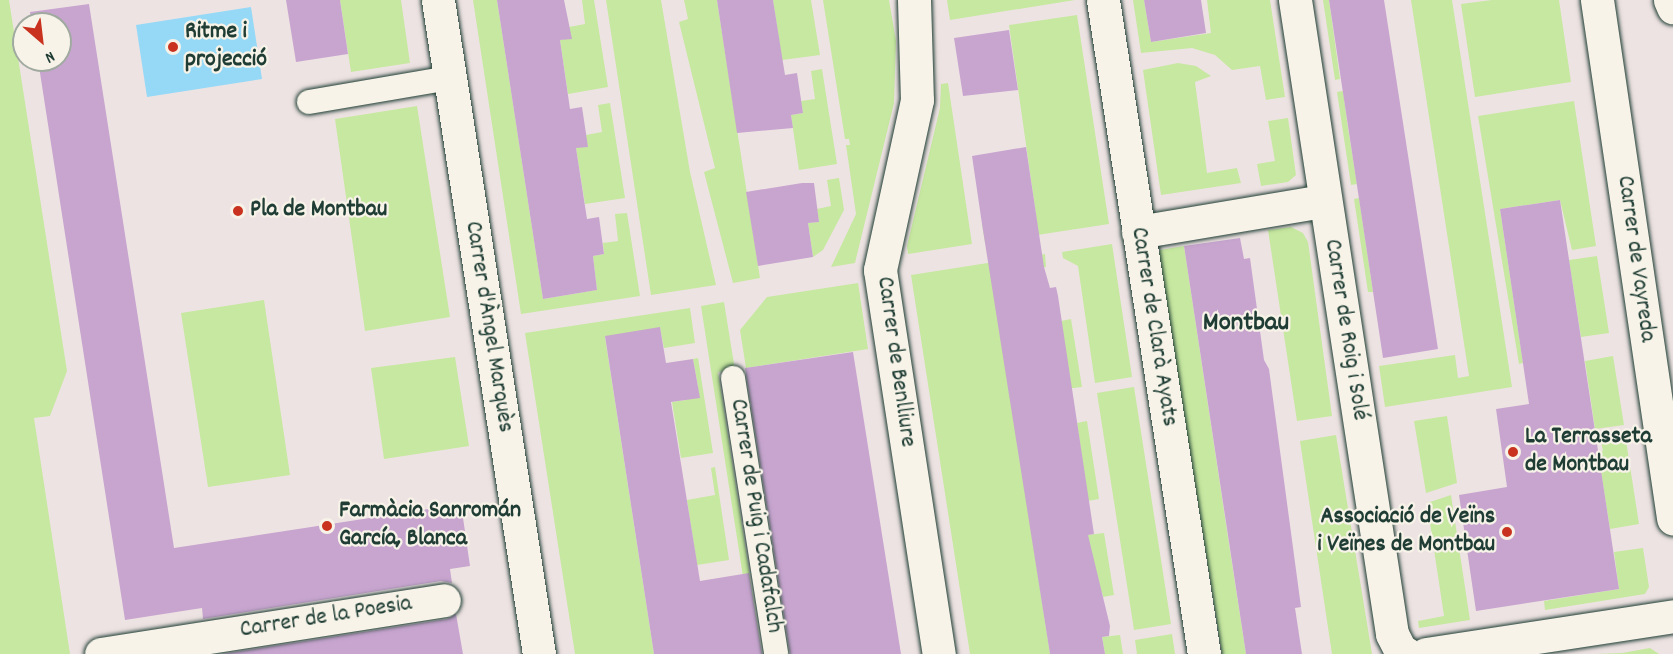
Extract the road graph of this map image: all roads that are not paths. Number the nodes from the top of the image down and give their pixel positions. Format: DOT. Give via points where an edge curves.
graph roads {
  1 [pos="438,0"];
  2 [pos="914,0"];
  3 [pos="1103,0"];
  4 [pos="1295,0"];
  5 [pos="1597,0"];
  6 [pos="1670,0"];
  7 [pos="1673,6"];
  8 [pos="450,78"];
  9 [pos="309,102"];
  10 [pos="1324,201"];
  11 [pos="1138,232"];
  12 [pos="733,378"];
  13 [pos="1673,518"];
  14 [pos="444,600"];
  15 [pos="1673,616"];
  16 [pos="101,654"];
  17 [pos="539,654"];
  18 [pos="776,654"];
  19 [pos="939,654"];
  20 [pos="1204,654"];
  21 [pos="1407,654"];
  22 [pos="1426,654"];
  1 -- 8 [label="street, Carrer d'Àngel Marquès"];
  2 -- 19 [label="street, Carrer de Benlliure" via="917,100 880,270"];
  3 -- 11 [label="street, Carrer de Clarà Ayats"];
  4 -- 10 [label="street, Carrer de Roig i Solé"];
  5 -- 13 [label="street, Carrer de Vayreda"];
  6 -- 7 [label="street"];
  8 -- 9 [label="lane"];
  8 -- 17 [label="street, Carrer d'Àngel Marquès"];
  10 -- 11 [label="street"];
  10 -- 21 [label="street, Carrer de Roig i Solé" via="1392,634 1400,650"];
  11 -- 20 [label="street, Carrer de Clarà Ayats"];
  12 -- 18 [label="lane, Carrer de Puig i Cadafalch"];
  14 -- 16 [label="street, Carrer de la Poesia"];
  15 -- 22 [label="street"];
}
